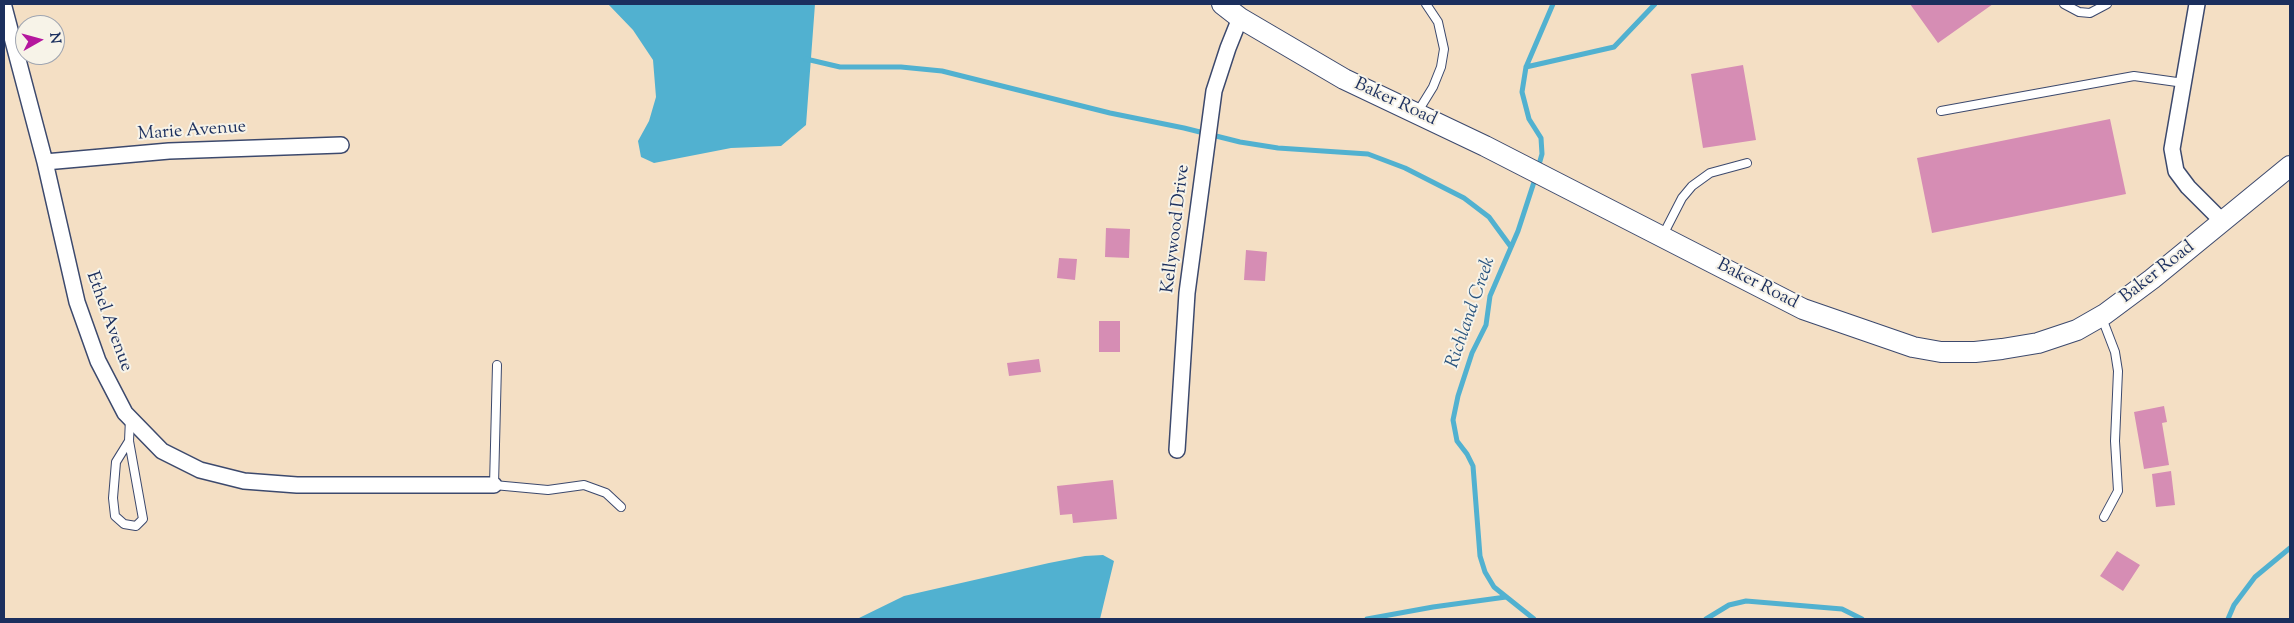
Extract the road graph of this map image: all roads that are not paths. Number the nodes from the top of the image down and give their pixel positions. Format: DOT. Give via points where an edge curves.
graph roads {
  1 [pos="1222,4"];
  2 [pos="1426,4"];
  3 [pos="2064,4"];
  4 [pos="2107,4"];
  5 [pos="2197,4"];
  6 [pos="4,6"];
  7 [pos="1240,18"];
  8 [pos="2184,83"];
  9 [pos="1941,111"];
  10 [pos="1417,114"];
  11 [pos="341,145"];
  12 [pos="46,162"];
  13 [pos="1747,163"];
  14 [pos="2290,166"];
  15 [pos="2224,222"];
  16 [pos="1662,237"];
  17 [pos="2101,316"];
  18 [pos="497,365"];
  19 [pos="130,419"];
  20 [pos="129,440"];
  21 [pos="1177,450"];
  22 [pos="494,485"];
  23 [pos="621,507"];
  24 [pos="2104,517"];
  1 -- 7 [label="street, Baker Road"];
  2 -- 10 [label="lane" via="1438,22 1444,49 1435,80"];
  3 -- 4 [label="lane" via="2079,12 2090,13"];
  5 -- 8 [label="street"];
  6 -- 12 [label="street, Ethel Avenue"];
  7 -- 10 [label="street, Baker Road" via="1344,79"];
  7 -- 21 [label="street, Kellywood Drive" via="1214,91 1187,293"];
  8 -- 9 [label="lane" via="2134,76"];
  8 -- 15 [label="street" via="2172,149 2176,171"];
  10 -- 16 [label="street, Baker Road"];
  11 -- 12 [label="street, Marie Avenue" via="169,150"];
  12 -- 19 [label="street, Ethel Avenue" via="77,302 98,361"];
  13 -- 16 [label="lane" via="1710,173 1692,186 1682,198"];
  14 -- 15 [label="street, Baker Road"];
  15 -- 17 [label="street, Baker Road"];
  16 -- 17 [label="street, Baker Road" via="1803,309 1913,347 1941,352 2002,349 2038,343 2077,330"];
  17 -- 24 [label="lane" via="2115,352 2118,371 2115,441 2118,491"];
  18 -- 22 [label="lane"];
  19 -- 20 [label="lane"];
  19 -- 22 [label="street, Ethel Avenue" via="162,451 200,470 244,481 297,485"];
  20 -- 20 [label="lane" via="143,519 136,526 124,524 115,516 113,498 116,462"];
  22 -- 23 [label="lane" via="548,490 584,485 606,493"];
}
